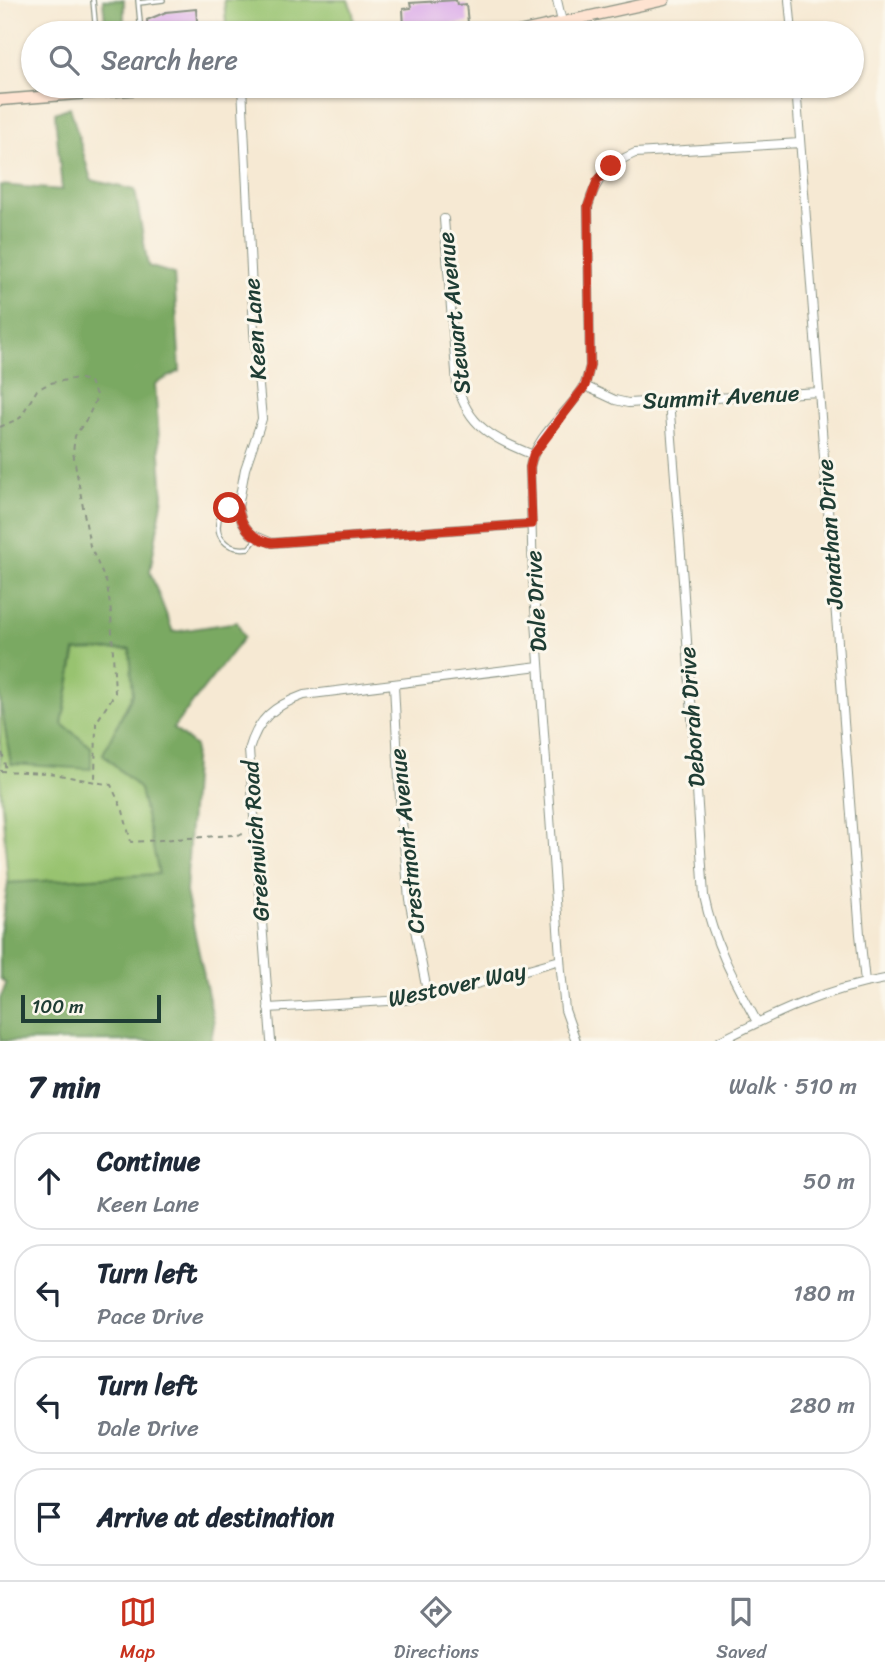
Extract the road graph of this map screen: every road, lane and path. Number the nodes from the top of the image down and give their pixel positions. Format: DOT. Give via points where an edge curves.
graph roads {
  1 [pos="93,0"];
  2 [pos="163,0"];
  3 [pos="557,0"];
  4 [pos="664,0"];
  5 [pos="789,0"];
  6 [pos="139,1"];
  7 [pos="95,21"];
  8 [pos="140,21"];
  9 [pos="562,21"];
  10 [pos="567,21"];
  11 [pos="791,21"];
  12 [pos="21,97"];
  13 [pos="243,98"];
  14 [pos="797,98"];
  15 [pos="0,100"];
  16 [pos="800,143"];
  17 [pos="444,219"];
  18 [pos="585,386"];
  19 [pos="819,392"];
  20 [pos="669,400"];
  21 [pos="0,427"];
  22 [pos="533,455"];
  23 [pos="238,507"];
  24 [pos="532,524"];
  25 [pos="257,538"];
  26 [pos="540,666"];
  27 [pos="394,685"];
  28 [pos="0,743"];
  29 [pos="0,771"];
  30 [pos="6,771"];
  31 [pos="95,780"];
  32 [pos="255,833"];
  33 [pos="561,960"];
  34 [pos="885,979"];
  35 [pos="866,982"];
  36 [pos="428,996"];
  37 [pos="268,1008"];
  38 [pos="757,1022"];
  39 [pos="271,1041"];
  40 [pos="576,1041"];
  41 [pos="720,1041"];
  1 -- 7 [label="lane"];
  2 -- 6 [label="lane"];
  3 -- 9 [label="street"];
  4 -- 10 [label="street"];
  5 -- 11 [label="street"];
  6 -- 8 [label="lane"];
  12 -- 15 [label="street"];
  13 -- 23 [label="street, Keen Lane" via="262,419"];
  14 -- 16 [label="street, Jonathan Drive"];
  16 -- 18 [label="street" via="635,153 601,176 587,213 590,366"];
  16 -- 19 [label="street, Jonathan Drive"];
  17 -- 22 [label="street, Stewart Avenue" via="461,400 481,428"];
  18 -- 20 [label="street, Summit Avenue" via="621,402"];
  18 -- 22 [label="street"];
  19 -- 20 [label="street, Summit Avenue"];
  19 -- 35 [label="street, Jonathan Drive"];
  20 -- 38 [label="street, Deborah Drive" via="704,896 723,961"];
  21 -- 31 [label="path" via="20,418 37,390 50,383 79,378 95,389 97,397 75,436 73,452 90,546 107,584 111,612 115,693 96,723"];
  22 -- 24 [label="street, Dale Drive"];
  23 -- 25 [label="street" via="242,522"];
  23 -- 25 [label="lane" via="221,513 218,532 227,545 238,550 249,548"];
  24 -- 25 [label="street" via="272,543"];
  24 -- 26 [label="street, Dale Drive"];
  26 -- 27 [label="street, Greenwich Road"];
  26 -- 33 [label="street, Dale Drive"];
  27 -- 32 [label="street, Greenwich Road" via="304,695 262,719 249,750"];
  27 -- 36 [label="street, Crestmont Avenue" via="409,899"];
  28 -- 30 [label="path"];
  29 -- 30 [label="path"];
  30 -- 31 [label="path"];
  31 -- 32 [label="path" via="111,785 131,842"];
  32 -- 37 [label="street, Greenwich Road"];
  33 -- 36 [label="street, Westover Way"];
  33 -- 40 [label="street, Dale Drive" via="565,1010"];
  34 -- 35 [label="street"];
  35 -- 38 [label="street" via="816,996"];
  36 -- 37 [label="street, Westover Way"];
  37 -- 39 [label="street, Greenwich Road"];
  38 -- 41 [label="street"];
}
